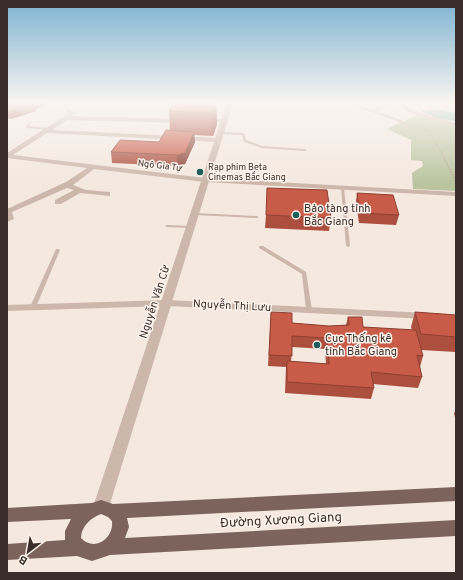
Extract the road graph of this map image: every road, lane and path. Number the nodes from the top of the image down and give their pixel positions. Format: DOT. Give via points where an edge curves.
graph roads {
  1 [pos="47,130"];
  2 [pos="49,130"];
  3 [pos="221,130"];
  4 [pos="425,130"];
  5 [pos="219,137"];
  6 [pos="305,150"];
  7 [pos="7,156"];
  8 [pos="92,167"];
  9 [pos="205,180"];
  10 [pos="456,182"];
  11 [pos="66,185"];
  12 [pos="342,188"];
  13 [pos="80,190"];
  14 [pos="107,194"];
  15 [pos="456,194"];
  16 [pos="58,202"];
  17 [pos="195,214"];
  18 [pos="257,217"];
  19 [pos="7,220"];
  20 [pos="166,226"];
  21 [pos="191,228"];
  22 [pos="348,246"];
  23 [pos="261,247"];
  24 [pos="58,250"];
  25 [pos="167,303"];
  26 [pos="33,307"];
  27 [pos="7,308"];
  28 [pos="309,310"];
  29 [pos="440,317"];
  30 [pos="456,494"];
  31 [pos="102,509"];
  32 [pos="7,515"];
  33 [pos="456,528"];
  34 [pos="109,547"];
  35 [pos="78,548"];
  36 [pos="7,552"];
  1 -- 7 [label="street"];
  2 -- 5 [label="street"];
  3 -- 5 [label="street, Nguyễn Văn Cừ"];
  4 -- 10 [label="path" via="433,136"];
  5 -- 6 [label="lane" via="243,134 245,141 262,146"];
  5 -- 9 [label="street, Nguyễn Văn Cừ"];
  7 -- 8 [label="street, Ngô Gia Tự"];
  8 -- 9 [label="street, Ngô Gia Tự"];
  8 -- 11 [label="street"];
  9 -- 12 [label="street, Ngô Gia Tự"];
  9 -- 17 [label="street, Nguyễn Văn Cừ"];
  11 -- 13 [label="street"];
  11 -- 19 [label="street" via="8,211 10,219"];
  12 -- 15 [label="street, Ngô Gia Tự"];
  12 -- 22 [label="lane"];
  13 -- 14 [label="street"];
  13 -- 16 [label="street"];
  17 -- 18 [label="lane"];
  17 -- 21 [label="street, Nguyễn Văn Cừ"];
  20 -- 21 [label="lane"];
  21 -- 25 [label="street, Nguyễn Văn Cừ"];
  23 -- 28 [label="lane" via="304,273"];
  24 -- 26 [label="lane"];
  25 -- 26 [label="street, Nguyễn Thị Lưu"];
  25 -- 28 [label="street, Nguyễn Thị Lưu"];
  25 -- 31 [label="street, Nguyễn Văn Cừ"];
  26 -- 27 [label="street, Nguyễn Thị Lưu"];
  28 -- 29 [label="street, Nguyễn Thị Lưu"];
  30 -- 31 [label="main road, Đường Xương Giang"];
  31 -- 32 [label="main road, Đường Xương Giang"];
  31 -- 34 [label="main road" via="120,522 119,536"];
  31 -- 35 [label="main road" via="78,520 74,527 74,542"];
  33 -- 34 [label="main road, Đường Xương Giang"];
  34 -- 35 [label="main road" via="101,552 92,553"];
  35 -- 36 [label="main road"];
}
